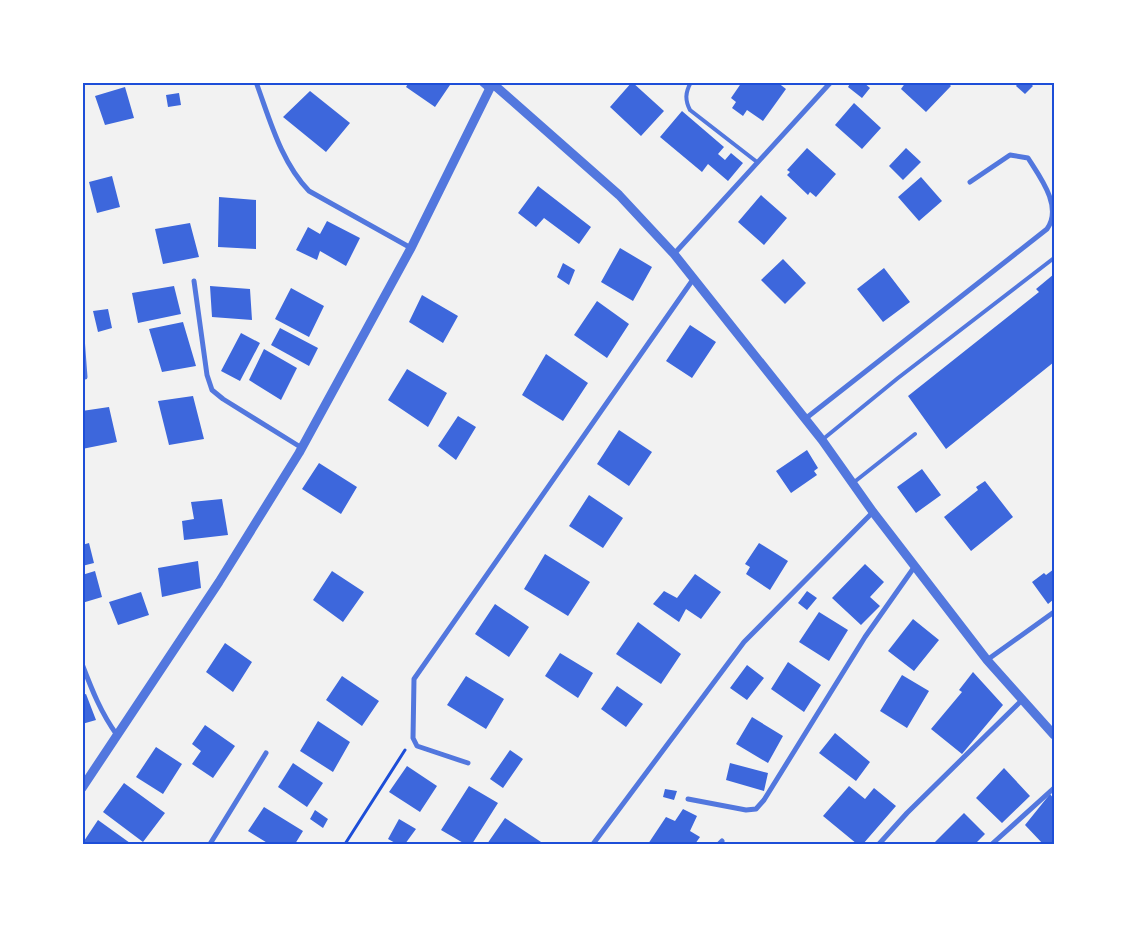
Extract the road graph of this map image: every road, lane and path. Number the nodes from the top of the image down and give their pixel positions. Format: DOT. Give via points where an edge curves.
graph roads {
  1 [pos="256,82"];
  2 [pos="480,82"];
  3 [pos="691,82"];
  4 [pos="831,82"];
  5 [pos="491,85"];
  6 [pos="757,162"];
  7 [pos="970,182"];
  8 [pos="411,248"];
  9 [pos="674,254"];
  10 [pos="1054,258"];
  11 [pos="694,278"];
  12 [pos="194,281"];
  13 [pos="82,337"];
  14 [pos="85,376"];
  15 [pos="805,419"];
  16 [pos="915,434"];
  17 [pos="822,440"];
  18 [pos="302,448"];
  19 [pos="853,483"];
  20 [pos="873,512"];
  21 [pos="915,566"];
  22 [pos="1054,612"];
  23 [pos="987,660"];
  24 [pos="82,664"];
  25 [pos="1022,700"];
  26 [pos="117,735"];
  27 [pos="1054,735"];
  28 [pos="413,738"];
  29 [pos="266,754"];
  30 [pos="468,764"];
  31 [pos="82,788"];
  32 [pos="1054,788"];
  33 [pos="688,799"];
  34 [pos="210,844"];
  35 [pos="346,844"];
  36 [pos="593,844"];
  37 [pos="880,844"];
  38 [pos="992,844"];
  1 -- 8 [label="street" via="288,163 309,191"];
  2 -- 5 [label="street"];
  3 -- 6 [label="lane" via="686,96 690,110"];
  4 -- 6 [label="street"];
  5 -- 8 [label="street"];
  5 -- 9 [label="street" via="619,195"];
  6 -- 9 [label="street"];
  7 -- 15 [label="street" via="1010,155 1028,158 1042,180 1053,208 1051,224"];
  8 -- 18 [label="street"];
  9 -- 11 [label="street"];
  10 -- 17 [label="lane"];
  11 -- 15 [label="street"];
  11 -- 28 [label="street" via="414,679"];
  12 -- 18 [label="street" via="212,390"];
  13 -- 14 [label="street"];
  15 -- 17 [label="street"];
  16 -- 19 [label="lane"];
  17 -- 19 [label="street"];
  18 -- 26 [label="street" via="219,582"];
  19 -- 20 [label="street"];
  20 -- 21 [label="street"];
  20 -- 36 [label="street" via="744,642"];
  21 -- 23 [label="street"];
  21 -- 33 [label="street" via="865,637 756,809"];
  22 -- 23 [label="street"];
  23 -- 25 [label="street"];
  24 -- 26 [label="street" via="94,698"];
  25 -- 27 [label="street"];
  25 -- 37 [label="street"];
  26 -- 31 [label="street"];
  28 -- 30 [label="street" via="417,746"];
  28 -- 35 [label="path"];
  29 -- 34 [label="street"];
  32 -- 38 [label="street"];
}
